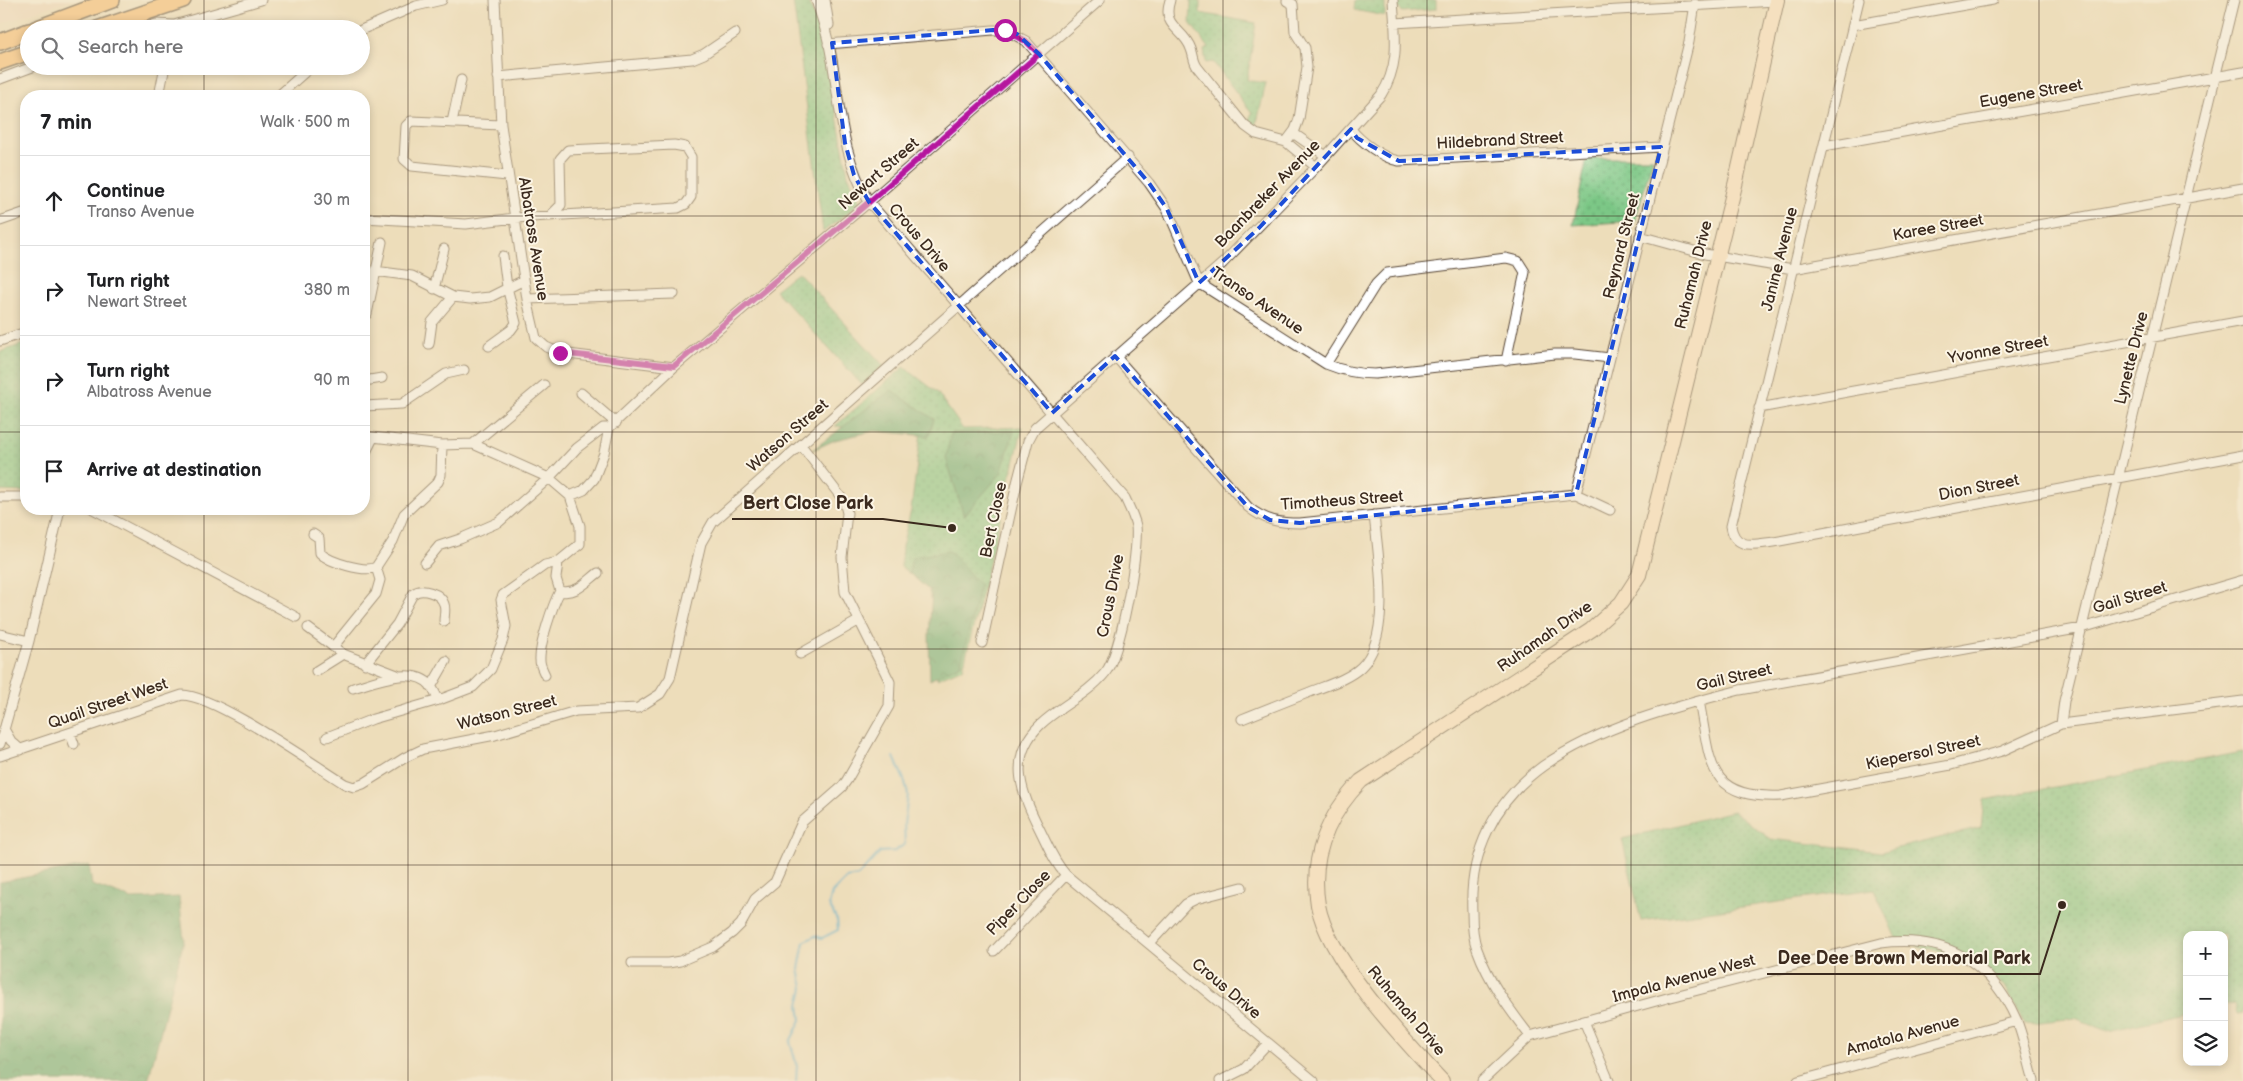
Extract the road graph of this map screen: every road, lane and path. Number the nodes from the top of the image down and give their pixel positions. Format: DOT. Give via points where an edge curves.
graph roads {
  1 [pos="112,0"];
  2 [pos="183,0"];
  3 [pos="261,0"];
  4 [pos="442,0"];
  5 [pos="495,0"];
  6 [pos="811,0"];
  7 [pos="816,0"];
  8 [pos="825,0"];
  9 [pos="1100,0"];
  10 [pos="1170,0"];
  11 [pos="1393,0"];
  12 [pos="1776,0"];
  13 [pos="1859,0"];
  14 [pos="1993,0"];
  15 [pos="2234,0"];
  16 [pos="1287,1"];
  17 [pos="1695,4"];
  18 [pos="59,20"];
  19 [pos="124,20"];
  20 [pos="197,20"];
  21 [pos="1394,23"];
  22 [pos="370,26"];
  23 [pos="825,26"];
  24 [pos="1854,26"];
  25 [pos="735,33"];
  26 [pos="20,34"];
  27 [pos="0,42"];
  28 [pos="830,47"];
  29 [pos="1039,54"];
  30 [pos="20,55"];
  31 [pos="0,62"];
  32 [pos="20,72"];
  33 [pos="2243,72"];
  34 [pos="164,75"];
  35 [pos="302,75"];
  36 [pos="498,77"];
  37 [pos="2215,77"];
  38 [pos="0,79"];
  39 [pos="461,80"];
  40 [pos="160,90"];
  41 [pos="285,90"];
  42 [pos="452,122"];
  43 [pos="501,125"];
  44 [pos="1351,129"];
  45 [pos="1293,133"];
  46 [pos="1286,142"];
  47 [pos="1824,146"];
  48 [pos="1662,147"];
  49 [pos="1326,156"];
  50 [pos="1128,157"];
  51 [pos="1316,167"];
  52 [pos="507,176"];
  53 [pos="2243,188"];
  54 [pos="2185,199"];
  55 [pos="869,202"];
  56 [pos="20,214"];
  57 [pos="550,216"];
  58 [pos="370,218"];
  59 [pos="515,218"];
  60 [pos="0,221"];
  61 [pos="1640,236"];
  62 [pos="382,242"];
  63 [pos="444,249"];
  64 [pos="1717,255"];
  65 [pos="503,256"];
  66 [pos="1793,269"];
  67 [pos="375,271"];
  68 [pos="524,280"];
  69 [pos="1199,283"];
  70 [pos="507,287"];
  71 [pos="434,289"];
  72 [pos="674,294"];
  73 [pos="370,295"];
  74 [pos="453,297"];
  75 [pos="527,299"];
  76 [pos="959,307"];
  77 [pos="2243,321"];
  78 [pos="20,334"];
  79 [pos="2152,337"];
  80 [pos="0,341"];
  81 [pos="429,344"];
  82 [pos="489,346"];
  83 [pos="1115,356"];
  84 [pos="1610,358"];
  85 [pos="1506,361"];
  86 [pos="1326,364"];
  87 [pos="674,366"];
  88 [pos="464,370"];
  89 [pos="382,378"];
  90 [pos="370,380"];
  91 [pos="544,385"];
  92 [pos="581,393"];
  93 [pos="370,406"];
  94 [pos="1759,408"];
  95 [pos="1052,413"];
  96 [pos="613,426"];
  97 [pos="370,437"];
  98 [pos="473,444"];
  99 [pos="801,444"];
  100 [pos="442,445"];
  101 [pos="2243,455"];
  102 [pos="550,478"];
  103 [pos="2118,478"];
  104 [pos="1576,494"];
  105 [pos="0,496"];
  106 [pos="570,496"];
  107 [pos="20,497"];
  108 [pos="1610,510"];
  109 [pos="59,515"];
  110 [pos="104,515"];
  111 [pos="1374,515"];
  112 [pos="1731,526"];
  113 [pos="314,534"];
  114 [pos="558,562"];
  115 [pos="425,563"];
  116 [pos="376,567"];
  117 [pos="598,573"];
  118 [pos="2243,580"];
  119 [pos="560,591"];
  120 [pos="296,617"];
  121 [pos="444,621"];
  122 [pos="858,621"];
  123 [pos="308,628"];
  124 [pos="2082,628"];
  125 [pos="0,634"];
  126 [pos="29,641"];
  127 [pos="982,643"];
  128 [pos="333,647"];
  129 [pos="342,654"];
  130 [pos="800,654"];
  131 [pos="446,661"];
  132 [pos="364,664"];
  133 [pos="316,671"];
  134 [pos="396,675"];
  135 [pos="545,675"];
  136 [pos="431,687"];
  137 [pos="353,688"];
  138 [pos="439,700"];
  139 [pos="1699,701"];
  140 [pos="2243,701"];
  141 [pos="1242,719"];
  142 [pos="2061,724"];
  143 [pos="4,729"];
  144 [pos="70,733"];
  145 [pos="327,737"];
  146 [pos="0,744"];
  147 [pos="74,744"];
  148 [pos="21,750"];
  149 [pos="0,756"];
  150 [pos="354,787"];
  151 [pos="1066,875"];
  152 [pos="1242,887"];
  153 [pos="1149,944"];
  154 [pos="994,951"];
  155 [pos="632,963"];
  156 [pos="1584,1021"];
  157 [pos="2017,1021"];
  158 [pos="1530,1036"];
  159 [pos="1268,1043"];
  160 [pos="1220,1081"];
  161 [pos="1314,1081"];
  162 [pos="1442,1081"];
  163 [pos="1482,1081"];
  164 [pos="1609,1081"];
  165 [pos="1798,1081"];
  166 [pos="2034,1081"];
  1 -- 18 [label="main road"];
  2 -- 19 [label="main road"];
  3 -- 20 [label="street"];
  4 -- 22 [label="street" via="416,6"];
  5 -- 36 [label="street, Albatross Avenue"];
  6 -- 23 [label="street"];
  7 -- 23 [label="street, Crous Drive"];
  8 -- 28 [label="street, Crous Drive"];
  9 -- 29 [label="street, Newart Street"];
  10 -- 46 [label="street" via="1169,19 1191,47 1193,61 1245,126 1256,134"];
  11 -- 21 [label="street, Baanbreker Avenue"];
  12 -- 17 [label="street"];
  12 -- 64 [label="street, Ruhamah Drive"];
  13 -- 24 [label="street, Janine Avenue"];
  14 -- 24 [label="street"];
  15 -- 37 [label="street, Lynette Drive"];
  16 -- 45 [label="street" via="1293,4 1295,32 1306,52 1298,120"];
  17 -- 21 [label="street"];
  17 -- 48 [label="street, Reynard Street" via="1689,42"];
  21 -- 44 [label="street, Baanbreker Avenue" via="1396,52 1390,82"];
  23 -- 28 [label="street, Crous Drive"];
  24 -- 47 [label="street, Janine Avenue"];
  25 -- 36 [label="street" via="692,59"];
  26 -- 27 [label="main road"];
  28 -- 29 [label="street, Transo Avenue" via="1005,30 1026,41"];
  28 -- 55 [label="street, Crous Drive" via="844,143 854,175"];
  29 -- 50 [label="street, Transo Avenue"];
  29 -- 55 [label="street, Newart Street"];
  30 -- 31 [label="main road"];
  32 -- 38 [label="street"];
  33 -- 37 [label="street, Eugene Street"];
  34 -- 40 [label="street"];
  35 -- 41 [label="street"];
  36 -- 43 [label="street, Albatross Avenue"];
  37 -- 47 [label="street, Eugene Street"];
  37 -- 54 [label="street, Lynette Drive"];
  39 -- 42 [label="street"];
  42 -- 43 [label="street"];
  42 -- 52 [label="street" via="416,120 409,123 404,161 415,166"];
  43 -- 52 [label="street, Albatross Avenue"];
  44 -- 48 [label="street, Hildebrand Street" via="1357,138 1390,159 1399,161"];
  44 -- 49 [label="street, Baanbreker Avenue"];
  45 -- 46 [label="street"];
  45 -- 49 [label="street"];
  46 -- 51 [label="street"];
  47 -- 66 [label="street, Janine Avenue"];
  48 -- 61 [label="street, Reynard Street"];
  49 -- 51 [label="street, Baanbreker Avenue"];
  50 -- 69 [label="street, Transo Avenue" via="1167,209"];
  50 -- 76 [label="street, Watson Street"];
  51 -- 69 [label="street, Baanbreker Avenue" via="1229,257"];
  52 -- 59 [label="street, Albatross Avenue"];
  53 -- 54 [label="street, Karee Street"];
  54 -- 66 [label="street, Karee Street"];
  54 -- 79 [label="street, Lynette Drive"];
  55 -- 76 [label="street, Crous Drive"];
  55 -- 87 [label="street, Newart Street"];
  56 -- 60 [label="street"];
  57 -- 57 [label="street" via="561,204 560,159 565,152 572,149 680,145 688,150 691,157 690,199 678,208"];
  57 -- 59 [label="street"];
  58 -- 59 [label="street" via="466,224"];
  59 -- 68 [label="street, Albatross Avenue"];
  61 -- 64 [label="street, Karee Street"];
  61 -- 84 [label="street, Reynard Street"];
  62 -- 67 [label="street"];
  63 -- 71 [label="street"];
  64 -- 66 [label="street, Karee Street"];
  64 -- 162 [label="street, Ruhamah Drive" via="1645,556 1631,589 1608,615 1576,640 1361,781 1344,798 1327,830 1318,865 1317,886 1318,905 1326,929 1372,1002"];
  65 -- 70 [label="street"];
  66 -- 94 [label="street, Janine Avenue"];
  67 -- 71 [label="street" via="412,276"];
  67 -- 73 [label="street"];
  68 -- 70 [label="street"];
  68 -- 75 [label="street, Albatross Avenue"];
  69 -- 83 [label="street, Baanbreker Avenue"];
  69 -- 86 [label="street, Transo Avenue"];
  70 -- 74 [label="street" via="484,298"];
  70 -- 82 [label="street" via="516,322 512,330"];
  71 -- 74 [label="street"];
  72 -- 75 [label="street"];
  74 -- 81 [label="street" via="432,322"];
  75 -- 87 [label="street, Albatross Avenue" via="536,338 550,350 579,357"];
  76 -- 95 [label="street, Crous Drive"];
  76 -- 99 [label="street, Watson Street"];
  77 -- 79 [label="street, Yvonne Street"];
  78 -- 80 [label="street"];
  79 -- 94 [label="street, Yvonne Street"];
  79 -- 103 [label="street, Lynette Drive"];
  83 -- 95 [label="street, Baanbreker Avenue"];
  83 -- 111 [label="street, Timotheus Street" via="1248,508 1258,515 1282,523"];
  84 -- 85 [label="street, Transo Avenue" via="1575,354"];
  84 -- 104 [label="street, Reynard Street"];
  85 -- 86 [label="street, Transo Avenue" via="1375,374 1357,374"];
  85 -- 86 [label="street" via="1526,272 1518,261 1506,258 1387,273"];
  87 -- 96 [label="street, Newart Street"];
  88 -- 93 [label="street" via="446,374 402,404"];
  89 -- 90 [label="street"];
  91 -- 98 [label="street"];
  92 -- 96 [label="street"];
  94 -- 112 [label="street, Janine Avenue"];
  95 -- 127 [label="street, Bert Close" via="1040,422 1028,441"];
  95 -- 151 [label="street, Crous Drive" via="1125,498 1134,518 1136,536 1128,594 1110,667 1096,682 1041,724 1026,742 1022,757 1020,772 1024,794 1055,861"];
  96 -- 102 [label="street" via="603,428 577,448"];
  96 -- 106 [label="street" via="594,479 584,490"];
  97 -- 100 [label="street"];
  98 -- 100 [label="street"];
  98 -- 102 [label="street"];
  99 -- 122 [label="street" via="846,507 842,573 845,592"];
  99 -- 150 [label="street, Watson Street" via="724,510 706,532 670,678 652,700 638,708 576,711 495,735 423,749"];
  100 -- 116 [label="street" via="438,482 404,514 393,541"];
  101 -- 103 [label="street, Dion Street"];
  102 -- 106 [label="street"];
  102 -- 115 [label="street" via="499,522 440,546"];
  103 -- 112 [label="street, Dion Street" via="1774,542 1743,544 1734,538"];
  103 -- 124 [label="street, Lynette Drive"];
  104 -- 108 [label="street"];
  104 -- 111 [label="street, Timotheus Street"];
  105 -- 107 [label="street"];
  106 -- 114 [label="street" via="581,539 578,548"];
  109 -- 126 [label="street"];
  110 -- 120 [label="street"];
  111 -- 141 [label="street" via="1381,627 1372,653 1360,668 1343,679"];
  113 -- 116 [label="street" via="319,538 320,553 326,558 363,570"];
  114 -- 119 [label="street" via="556,578"];
  114 -- 138 [label="street" via="545,565 506,591 502,600 505,633 491,669 473,686"];
  116 -- 128 [label="street" via="380,580 376,594"];
  117 -- 119 [label="street" via="572,592"];
  118 -- 124 [label="street, Gail Street"];
  119 -- 135 [label="street" via="540,655"];
  121 -- 132 [label="street" via="445,606 441,599 427,591 416,591 397,624"];
  122 -- 130 [label="street"];
  122 -- 155 [label="street" via="890,682 891,695 884,717 847,780 802,822 775,882 755,899 732,933 712,948 680,961"];
  123 -- 128 [label="street"];
  124 -- 139 [label="street, Gail Street" via="1740,690"];
  124 -- 142 [label="street, Lynette Drive"];
  125 -- 126 [label="street"];
  126 -- 143 [label="street"];
  128 -- 129 [label="street"];
  129 -- 132 [label="street"];
  129 -- 133 [label="street"];
  131 -- 136 [label="street"];
  132 -- 134 [label="street"];
  134 -- 136 [label="street" via="423,680"];
  134 -- 137 [label="street"];
  136 -- 138 [label="street"];
  138 -- 145 [label="street" via="373,719"];
  139 -- 142 [label="street, Kiepersol Street" via="1716,774 1734,791 1766,796 1951,765 2002,751"];
  139 -- 158 [label="street, Gail Street" via="1623,726 1544,766 1494,817 1482,839 1471,896 1476,947 1502,1000"];
  140 -- 142 [label="street, Kiepersol Street"];
  143 -- 146 [label="street"];
  143 -- 148 [label="street"];
  144 -- 147 [label="street"];
  144 -- 148 [label="street, Quail Street West"];
  144 -- 150 [label="street, Quail Street West" via="188,695 254,727"];
  148 -- 149 [label="street, Quail Street West"];
  151 -- 153 [label="street, Crous Drive"];
  151 -- 154 [label="street, Piper Close"];
  152 -- 153 [label="street" via="1186,904"];
  153 -- 159 [label="street, Crous Drive"];
  156 -- 157 [label="street, Impala Avenue West" via="1873,945 1899,941 1943,946 1962,954 1998,986"];
  156 -- 158 [label="street, Impala Avenue West"];
  156 -- 164 [label="street"];
  157 -- 165 [label="street, Amatola Avenue"];
  157 -- 166 [label="street, Impala Avenue West"];
  158 -- 163 [label="street"];
  159 -- 160 [label="street" via="1244,1069"];
  159 -- 161 [label="street, Crous Drive"];
}
